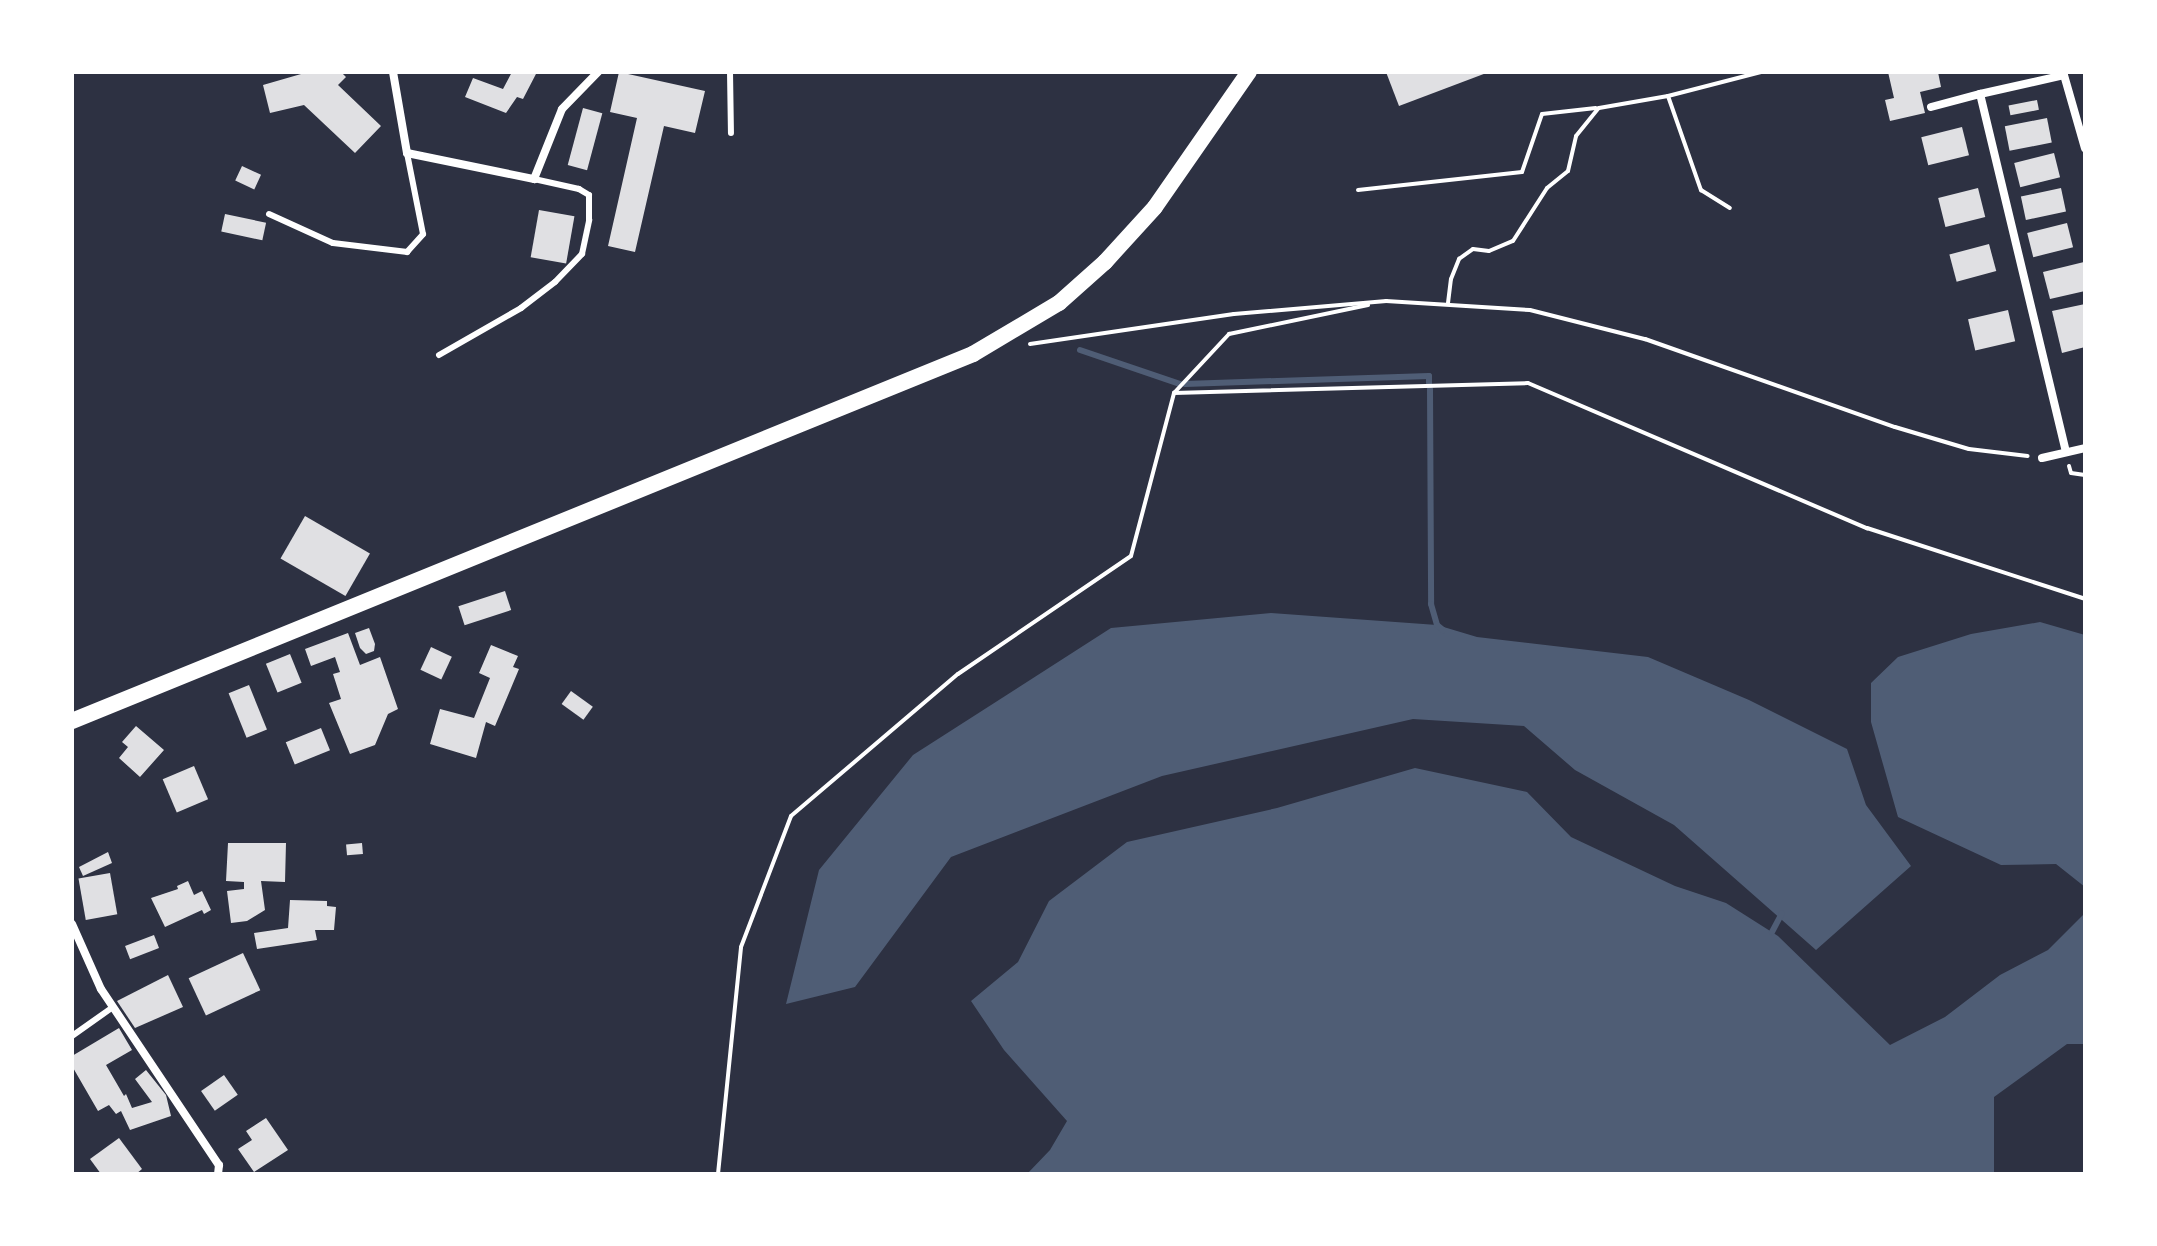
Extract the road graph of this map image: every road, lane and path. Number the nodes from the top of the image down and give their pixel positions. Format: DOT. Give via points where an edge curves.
graph roads {
  1 [pos="393,72"];
  2 [pos="598,72"];
  3 [pos="730,72"];
  4 [pos="1249,72"];
  5 [pos="1761,72"];
  6 [pos="1980,94"];
  7 [pos="1668,96"];
  8 [pos="1931,107"];
  9 [pos="1599,108"];
  10 [pos="731,133"];
  11 [pos="2085,148"];
  12 [pos="407,153"];
  13 [pos="534,179"];
  14 [pos="1358,190"];
  15 [pos="1730,208"];
  16 [pos="269,214"];
  17 [pos="1386,301"];
  18 [pos="1448,304"];
  19 [pos="1032,343"];
  20 [pos="439,355"];
  21 [pos="1174,393"];
  22 [pos="2085,448"];
  23 [pos="2066,452"];
  24 [pos="2042,458"];
  25 [pos="2085,599"];
  26 [pos="73,725"];
  27 [pos="72,924"];
  28 [pos="113,1007"];
  29 [pos="72,1036"];
  30 [pos="218,1174"];
  31 [pos="718,1174"];
  1 -- 12 [label="street"];
  2 -- 13 [label="street" via="562,109"];
  3 -- 10 [label="lane"];
  4 -- 26 [label="main road" via="1155,207 1105,262 1059,303 973,354"];
  5 -- 7 [label="path"];
  6 -- 8 [label="street"];
  6 -- 11 [label="street" via="2064,75"];
  6 -- 23 [label="street"];
  7 -- 9 [label="path"];
  7 -- 15 [label="path" via="1701,190"];
  9 -- 14 [label="path" via="1542,114 1522,172"];
  9 -- 18 [label="path" via="1576,136 1568,171 1547,188 1513,241 1489,251 1473,249 1459,259"];
  12 -- 13 [label="street"];
  12 -- 16 [label="lane" via="423,234 407,252 333,243"];
  13 -- 20 [label="lane" via="589,195 582,254 521,308"];
  17 -- 18 [label="path"];
  17 -- 19 [label="path" via="1234,314"];
  17 -- 21 [label="path" via="1229,334"];
  18 -- 24 [label="path" via="1530,310 1630,335 1895,427 1969,449"];
  21 -- 25 [label="path" via="1528,383 1867,528"];
  21 -- 31 [label="path" via="1131,556 958,674 791,816 741,947"];
  22 -- 23 [label="street"];
  23 -- 24 [label="street"];
  27 -- 28 [label="street"];
  28 -- 29 [label="lane"];
  28 -- 30 [label="street" via="219,1165"];
}
